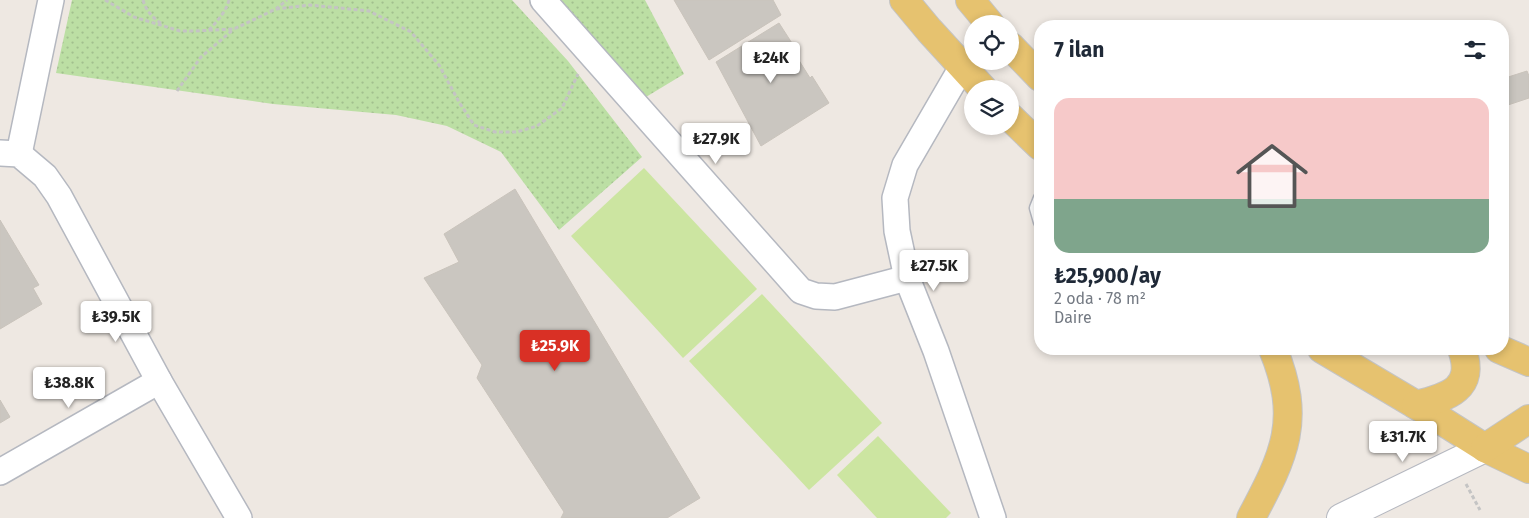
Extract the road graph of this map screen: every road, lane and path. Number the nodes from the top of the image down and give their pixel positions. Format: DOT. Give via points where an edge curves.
graph roads {
  1 [pos="51,0"];
  2 [pos="105,0"];
  3 [pos="143,0"];
  4 [pos="230,0"];
  5 [pos="287,0"];
  6 [pos="543,0"];
  7 [pos="904,0"];
  8 [pos="970,0"];
  9 [pos="276,9"];
  10 [pos="982,15"];
  11 [pos="167,28"];
  12 [pos="234,29"];
  13 [pos="209,30"];
  14 [pos="586,49"];
  15 [pos="1019,55"];
  16 [pos="962,68"];
  17 [pos="1034,70"];
  18 [pos="974,80"];
  19 [pos="177,91"];
  20 [pos="1019,126"];
  21 [pos="1034,140"];
  22 [pos="10,153"];
  23 [pos="907,278"];
  24 [pos="1509,353"];
  25 [pos="1275,355"];
  26 [pos="1332,355"];
  27 [pos="1464,355"];
  28 [pos="1529,362"];
  29 [pos="159,381"];
  30 [pos="1416,405"];
  31 [pos="1529,419"];
  32 [pos="1485,448"];
  33 [pos="1529,468"];
  34 [pos="0,472"];
  35 [pos="1463,477"];
  36 [pos="1480,510"];
  37 [pos="240,518"];
  38 [pos="993,518"];
  39 [pos="1251,518"];
  40 [pos="1340,518"];
  1 -- 22 [label="street"];
  2 -- 11 [label="path" via="134,17"];
  3 -- 11 [label="path" via="154,19"];
  4 -- 13 [label="path"];
  5 -- 9 [label="path"];
  6 -- 14 [label="street"];
  7 -- 16 [label="main road"];
  8 -- 10 [label="main road"];
  9 -- 12 [label="path"];
  9 -- 14 [label="path" via="310,5 369,11 411,32 439,65 474,124 495,132 517,132 537,126 562,108"];
  11 -- 13 [label="path"];
  12 -- 13 [label="path"];
  12 -- 19 [label="path" via="201,57"];
  14 -- 23 [label="street" via="801,291 835,297"];
  15 -- 17 [label="main road"];
  16 -- 18 [label="main road"];
  16 -- 23 [label="street" via="905,165 895,198 896,230"];
  20 -- 21 [label="main road"];
  22 -- 29 [label="street" via="45,176 59,196"];
  23 -- 38 [label="street" via="936,351"];
  24 -- 28 [label="main road"];
  25 -- 39 [label="main road" via="1285,385 1289,424 1274,475"];
  26 -- 30 [label="main road"];
  27 -- 30 [label="main road" via="1464,379 1456,390 1443,398"];
  29 -- 34 [label="street"];
  29 -- 37 [label="street"];
  30 -- 32 [label="main road"];
  31 -- 32 [label="main road"];
  32 -- 33 [label="main road"];
  32 -- 40 [label="main road"];
  35 -- 36 [label="path"];
}
